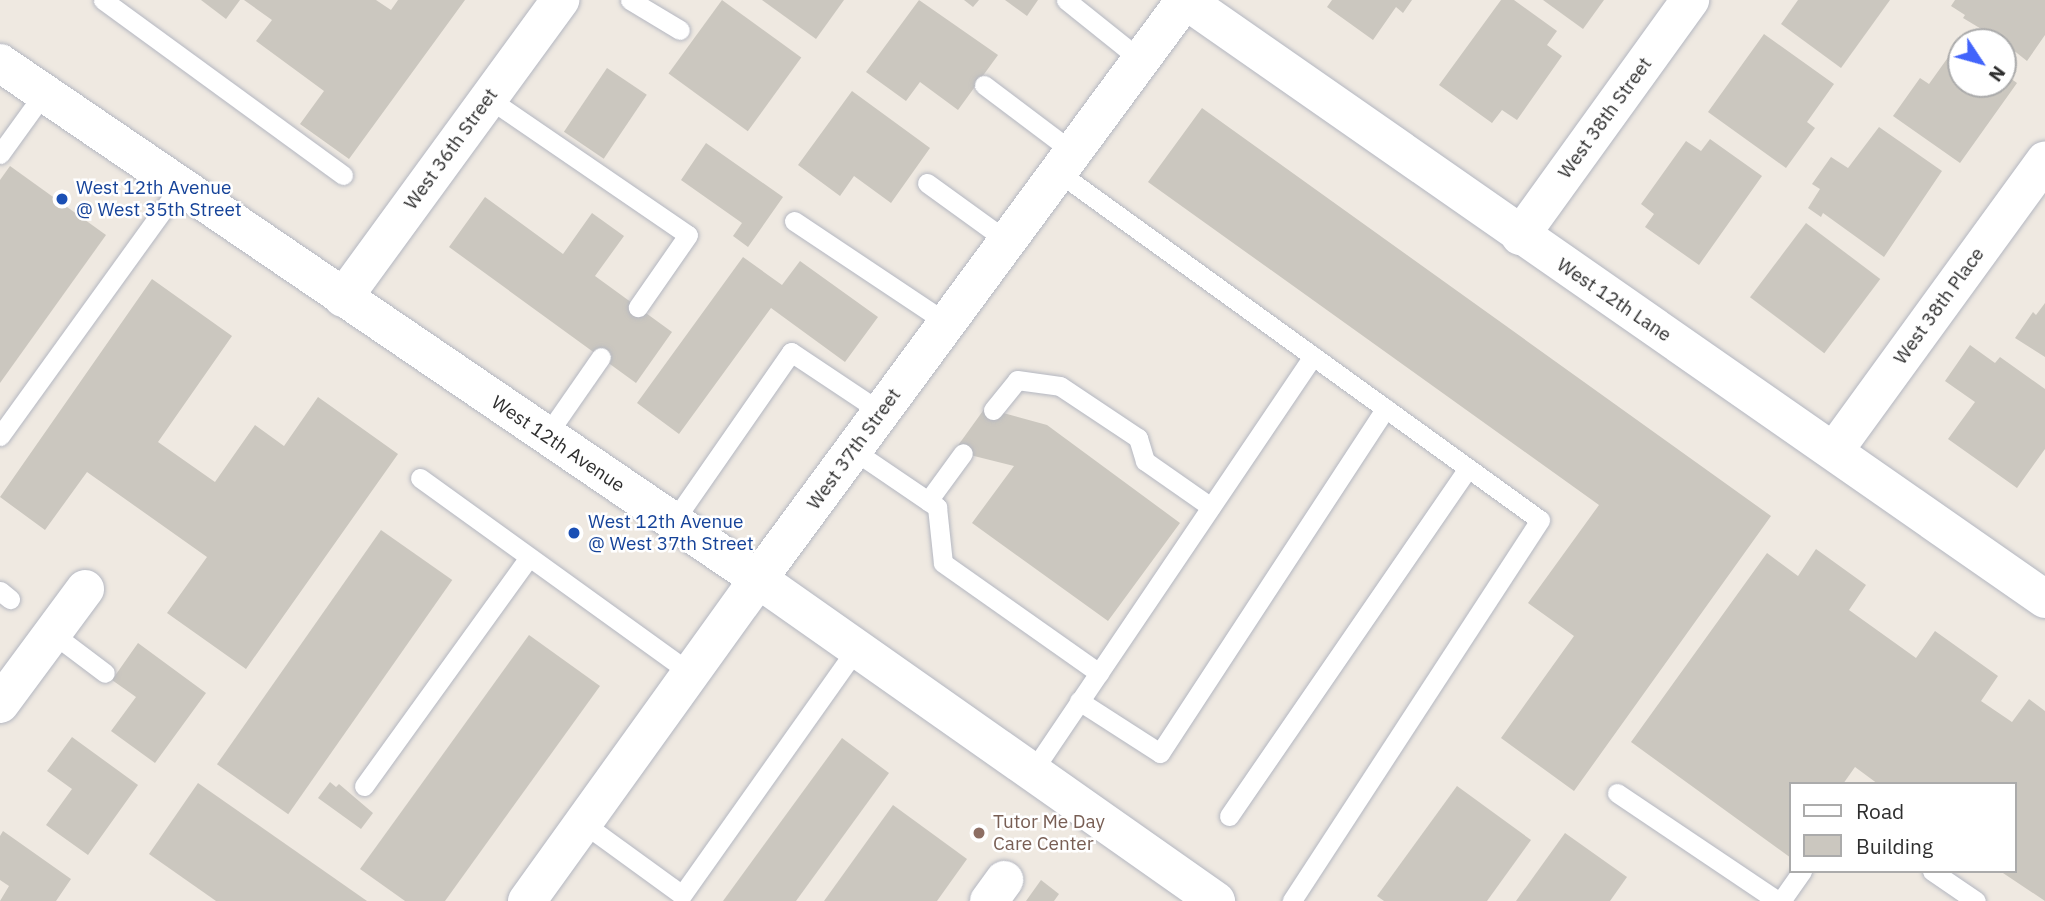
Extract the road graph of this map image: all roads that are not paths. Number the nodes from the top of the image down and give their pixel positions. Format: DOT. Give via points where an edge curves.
graph roads {
  1 [pos="103,0"];
  2 [pos="560,0"];
  3 [pos="630,0"];
  4 [pos="1066,0"];
  5 [pos="1185,0"];
  6 [pos="1690,0"];
  7 [pos="680,30"];
  8 [pos="1141,60"];
  9 [pos="0,62"];
  10 [pos="984,85"];
  11 [pos="44,93"];
  12 [pos="488,98"];
  13 [pos="0,154"];
  14 [pos="2045,161"];
  15 [pos="1065,162"];
  16 [pos="343,176"];
  17 [pos="927,183"];
  18 [pos="180,186"];
  19 [pos="794,221"];
  20 [pos="1520,236"];
  21 [pos="1007,241"];
  22 [pos="343,298"];
  23 [pos="638,307"];
  24 [pos="947,323"];
  25 [pos="1313,356"];
  26 [pos="601,357"];
  27 [pos="1386,408"];
  28 [pos="993,410"];
  29 [pos="881,412"];
  30 [pos="0,436"];
  31 [pos="546,436"];
  32 [pos="853,450"];
  33 [pos="1834,451"];
  34 [pos="963,453"];
  35 [pos="1468,468"];
  36 [pos="419,478"];
  37 [pos="928,501"];
  38 [pos="1211,507"];
  39 [pos="673,522"];
  40 [pos="529,557"];
  41 [pos="758,579"];
  42 [pos="85,589"];
  43 [pos="2045,599"];
  44 [pos="52,634"];
  45 [pos="856,649"];
  46 [pos="105,673"];
  47 [pos="691,673"];
  48 [pos="1099,673"];
  49 [pos="1079,701"];
  50 [pos="0,704"];
  51 [pos="1032,772"];
  52 [pos="364,786"];
  53 [pos="1617,793"];
  54 [pos="1229,816"];
  55 [pos="583,823"];
  56 [pos="1800,873"];
  57 [pos="1936,873"];
  58 [pos="527,901"];
  59 [pos="1216,901"];
  60 [pos="1292,901"];
  61 [pos="1779,901"];
  62 [pos="1976,901"];
  1 -- 16 [label="lane"];
  2 -- 12 [label="street, West 36th Street"];
  3 -- 7 [label="lane"];
  4 -- 8 [label="lane"];
  5 -- 8 [label="street, West 37th Street"];
  5 -- 20 [label="street, West 12th Lane"];
  6 -- 20 [label="street, West 38th Street"];
  8 -- 15 [label="street, West 37th Street"];
  9 -- 11 [label="street, West 12th Avenue"];
  10 -- 15 [label="lane"];
  11 -- 13 [label="lane"];
  11 -- 18 [label="street, West 12th Avenue"];
  12 -- 22 [label="street, West 36th Street"];
  12 -- 23 [label="lane" via="688,235"];
  14 -- 33 [label="street, West 38th Place"];
  15 -- 21 [label="street, West 37th Street"];
  15 -- 25 [label="lane"];
  17 -- 21 [label="lane"];
  18 -- 22 [label="street, West 12th Avenue"];
  18 -- 30 [label="lane"];
  19 -- 24 [label="lane"];
  20 -- 33 [label="street, West 12th Lane"];
  21 -- 24 [label="street, West 37th Street"];
  22 -- 31 [label="street, West 12th Avenue"];
  24 -- 29 [label="street, West 37th Street"];
  25 -- 27 [label="lane"];
  25 -- 38 [label="lane"];
  26 -- 31 [label="lane"];
  27 -- 35 [label="lane"];
  27 -- 49 [label="lane" via="1160,753"];
  28 -- 38 [label="lane" via="1017,380 1060,386 1138,438 1144,461"];
  29 -- 32 [label="street, West 37th Street"];
  29 -- 39 [label="lane" via="791,352"];
  31 -- 39 [label="street, West 12th Avenue"];
  32 -- 37 [label="lane"];
  32 -- 41 [label="street, West 37th Street"];
  33 -- 43 [label="street, West 12th Lane"];
  34 -- 37 [label="lane"];
  35 -- 54 [label="lane"];
  35 -- 60 [label="lane" via="1540,520"];
  36 -- 40 [label="lane"];
  37 -- 48 [label="lane" via="937,507 943,563"];
  38 -- 48 [label="lane"];
  39 -- 41 [label="street, West 12th Avenue"];
  40 -- 47 [label="lane"];
  40 -- 52 [label="lane"];
  41 -- 45 [label="street, West 12th Avenue"];
  41 -- 47 [label="street, West 37th Street"];
  42 -- 44 [label="street"];
  44 -- 46 [label="lane"];
  44 -- 50 [label="street"];
  45 -- 51 [label="street, West 12th Avenue"];
  45 -- 55 [label="lane" via="682,895"];
  47 -- 55 [label="street, West 37th Street"];
  48 -- 49 [label="lane"];
  49 -- 51 [label="lane"];
  51 -- 59 [label="street, West 12th Avenue"];
  53 -- 61 [label="lane"];
  55 -- 58 [label="street, West 37th Street"];
  56 -- 61 [label="lane"];
  57 -- 62 [label="lane"];
}
